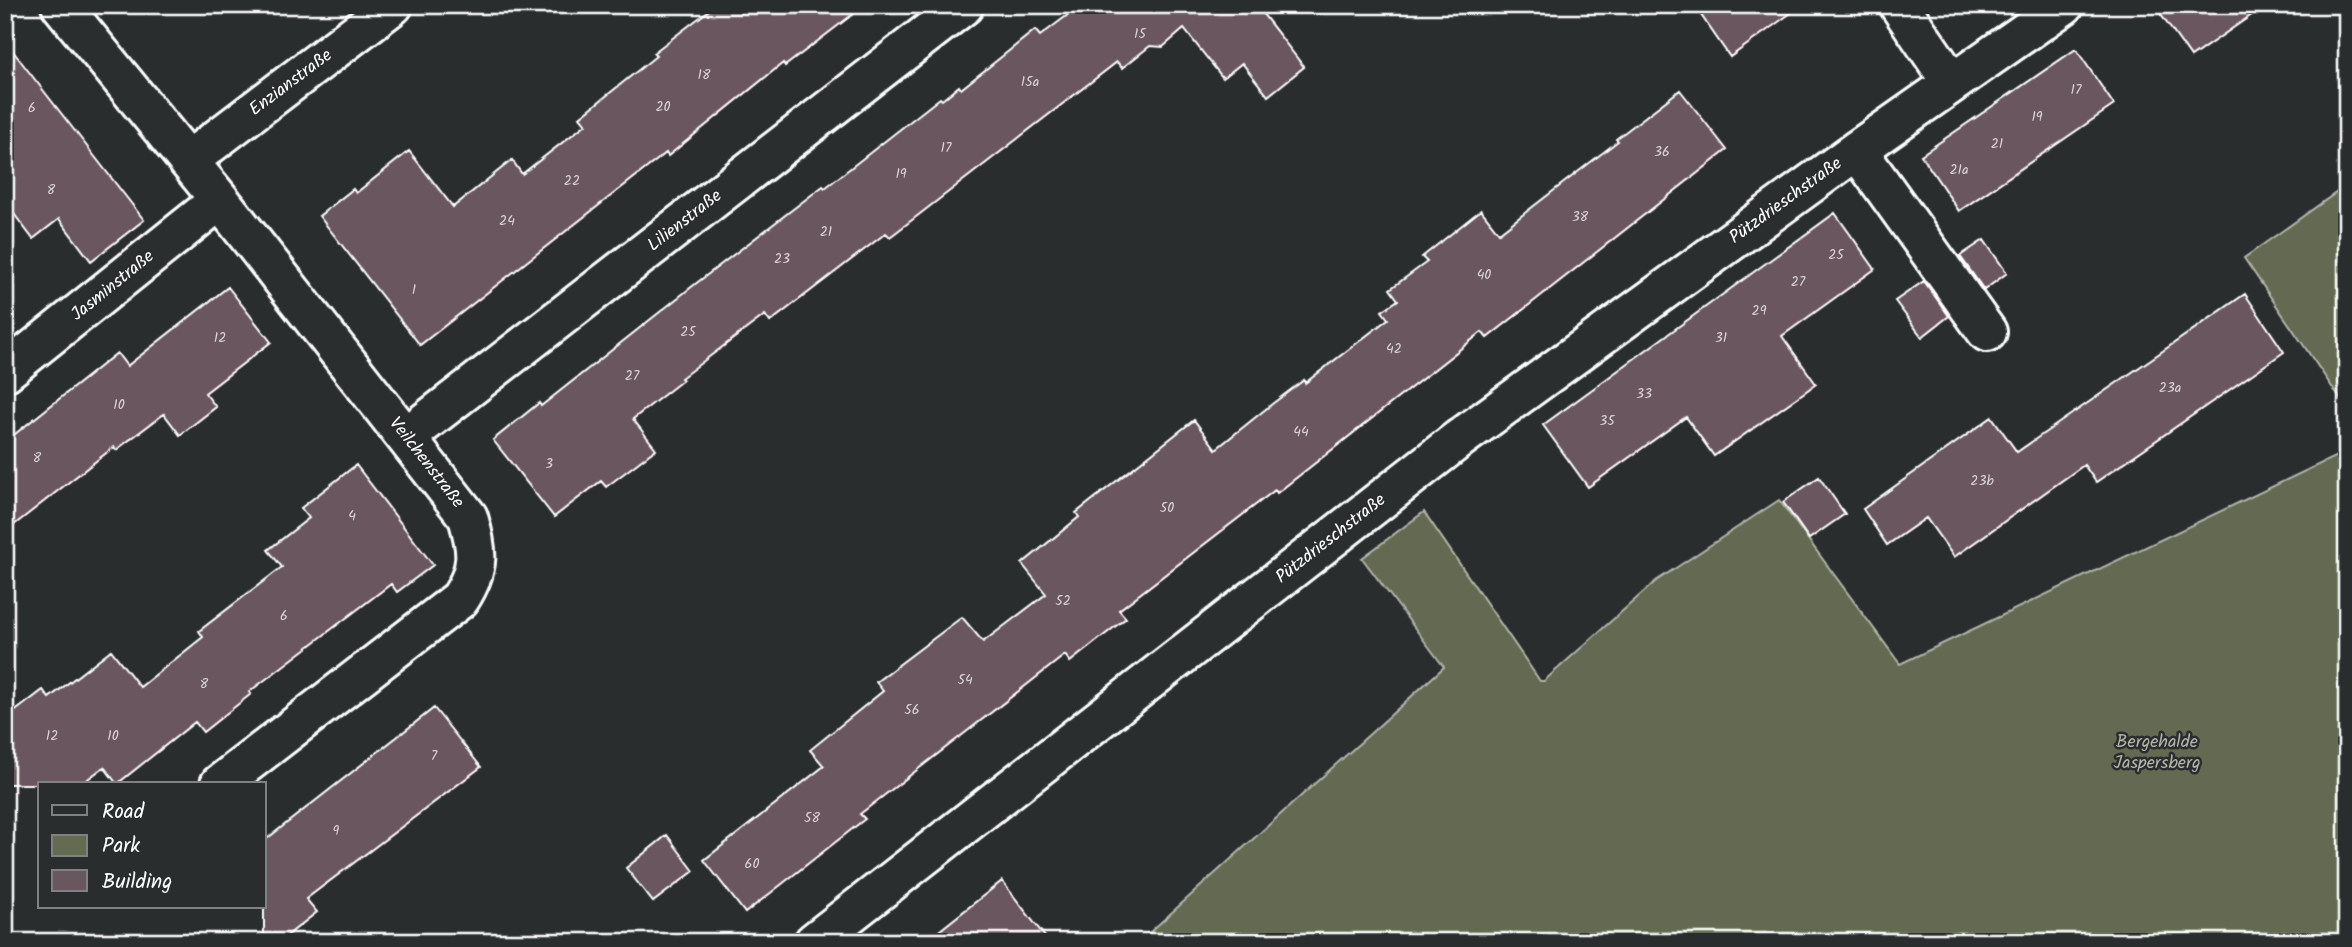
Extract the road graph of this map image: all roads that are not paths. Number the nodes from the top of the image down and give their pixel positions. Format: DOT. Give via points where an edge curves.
graph roads {
  1 [pos="61,5"];
  2 [pos="393,5"];
  3 [pos="964,5"];
  4 [pos="1899,5"];
  5 [pos="2064,5"];
  6 [pos="1952,83"];
  7 [pos="1857,150"];
  8 [pos="188,161"];
  9 [pos="220,200"];
  10 [pos="1987,332"];
  11 [pos="5,372"];
  12 [pos="406,437"];
  13 [pos="223,782"];
  14 [pos="814,942"];
  1 -- 8 [label="street"];
  2 -- 8 [label="street, Enzianstraße"];
  3 -- 12 [label="street, Lilienstraße"];
  4 -- 6 [label="street"];
  5 -- 6 [label="street, Pützdrieschstraße"];
  6 -- 7 [label="street, Pützdrieschstraße"];
  7 -- 10 [label="street, Pützdrieschstraße"];
  7 -- 14 [label="street, Pützdrieschstraße" via="1459,439"];
  8 -- 9 [label="street"];
  9 -- 11 [label="street, Jasminstraße"];
  9 -- 12 [label="street, Veilchenstraße"];
  12 -- 13 [label="street, Veilchenstraße" via="468,517 477,544 472,581 460,599"];
}
